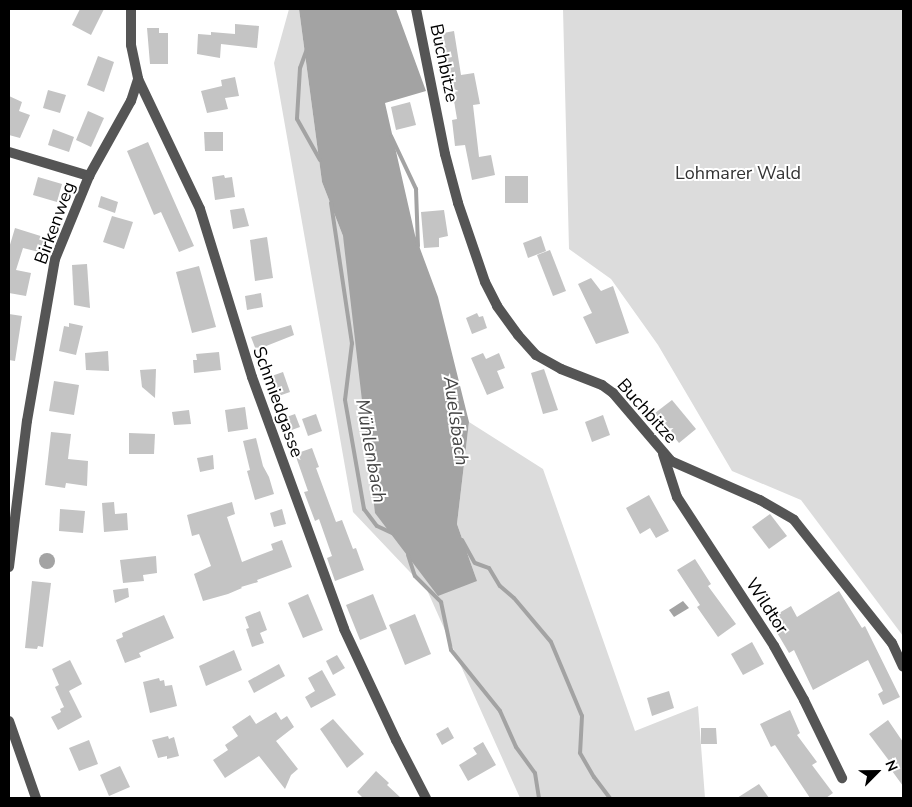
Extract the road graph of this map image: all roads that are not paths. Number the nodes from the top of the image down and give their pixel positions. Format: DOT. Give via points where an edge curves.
graph roads {
  1 [pos="131,9"];
  2 [pos="416,9"];
  3 [pos="138,79"];
  4 [pos="9,152"];
  5 [pos="89,176"];
  6 [pos="663,453"];
  7 [pos="9,567"];
  8 [pos="903,667"];
  9 [pos="9,721"];
  10 [pos="842,778"];
  11 [pos="36,798"];
  12 [pos="426,798"];
  1 -- 3 [label="street, Schmiedgasse" via="131,45"];
  2 -- 6 [label="street, Buchbitze" via="458,203 485,282 497,306 536,355 614,393"];
  3 -- 5 [label="street, Birkenweg" via="131,101"];
  3 -- 12 [label="street, Schmiedgasse" via="200,209 252,377 344,629"];
  4 -- 5 [label="street"];
  5 -- 7 [label="street, Birkenweg" via="55,259 27,421"];
  6 -- 8 [label="street, Buchbitze" via="671,461 760,500 794,520 892,643"];
  6 -- 10 [label="street, Wildtor" via="677,497 774,646"];
  9 -- 11 [label="street"];
}
